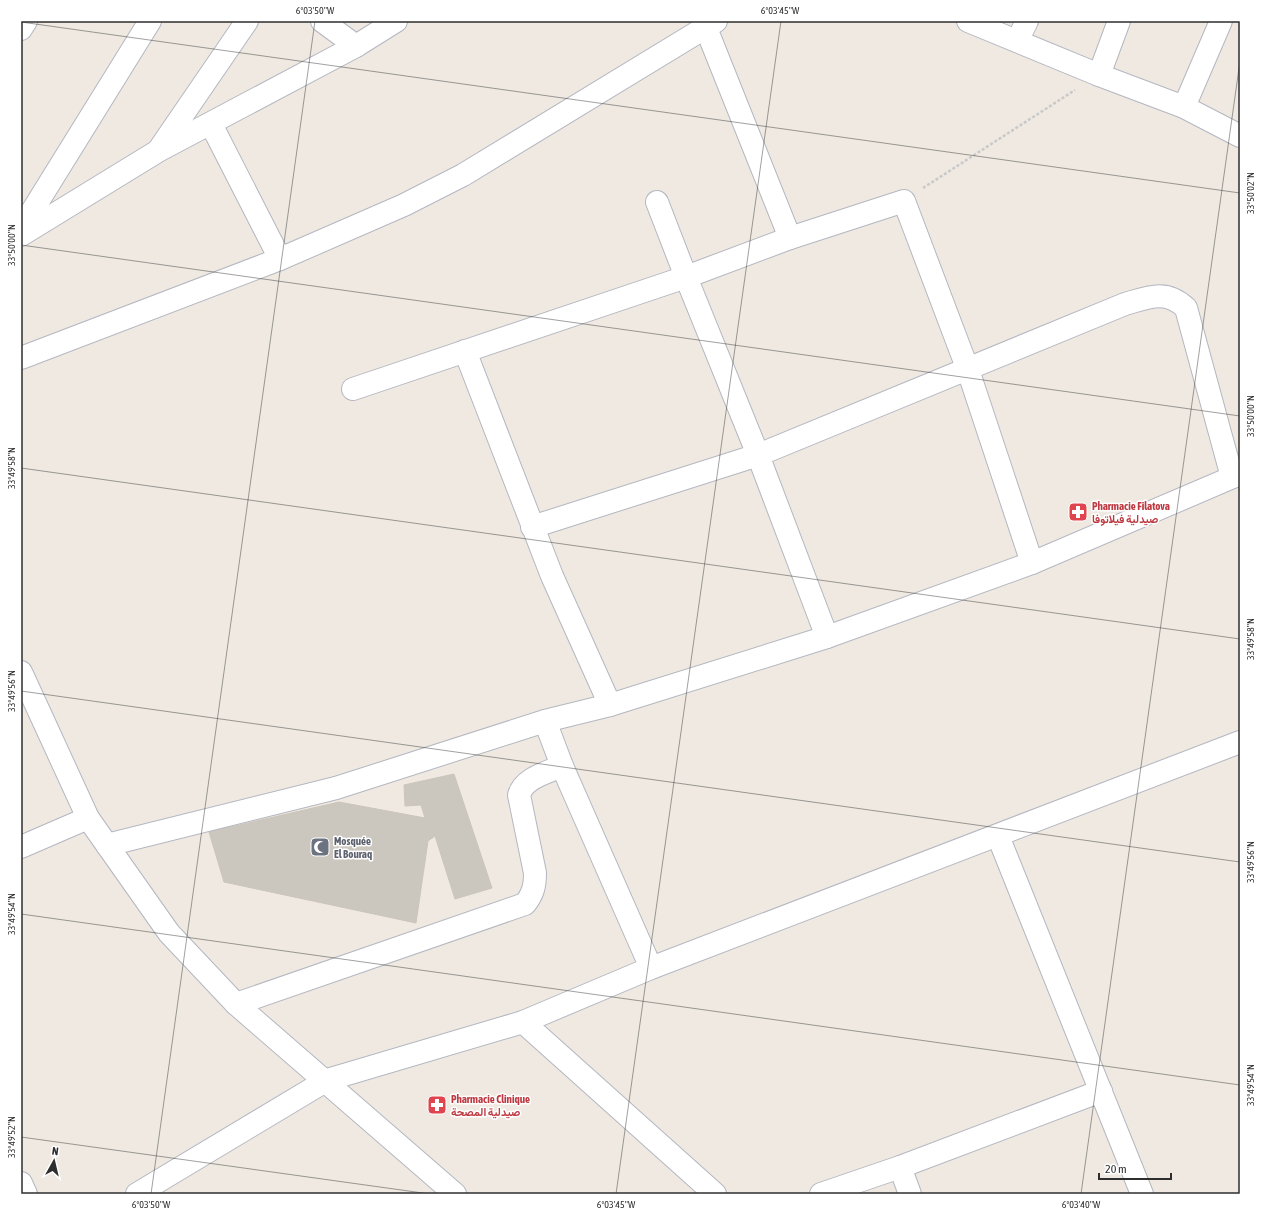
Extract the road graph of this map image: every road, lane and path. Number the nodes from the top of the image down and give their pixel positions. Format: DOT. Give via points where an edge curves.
graph roads {
  1 [pos="26,21"];
  2 [pos="150,21"];
  3 [pos="247,21"];
  4 [pos="396,21"];
  5 [pos="968,21"];
  6 [pos="1027,21"];
  7 [pos="1119,21"];
  8 [pos="1221,21"];
  9 [pos="330,23"];
  10 [pos="711,24"];
  11 [pos="21,29"];
  12 [pos="1017,41"];
  13 [pos="356,46"];
  14 [pos="1099,75"];
  15 [pos="1184,107"];
  16 [pos="210,124"];
  17 [pos="1240,136"];
  18 [pos="158,151"];
  19 [pos="904,201"];
  20 [pos="657,202"];
  21 [pos="21,229"];
  22 [pos="21,234"];
  23 [pos="790,238"];
  24 [pos="280,258"];
  25 [pos="686,277"];
  26 [pos="465,351"];
  27 [pos="21,358"];
  28 [pos="968,370"];
  29 [pos="353,389"];
  30 [pos="758,455"];
  31 [pos="1236,476"];
  32 [pos="532,527"];
  33 [pos="1032,562"];
  34 [pos="827,637"];
  35 [pos="23,681"];
  36 [pos="610,705"];
  37 [pos="545,721"];
  38 [pos="1240,742"];
  39 [pos="562,766"];
  40 [pos="88,818"];
  41 [pos="998,836"];
  42 [pos="107,845"];
  43 [pos="21,847"];
  44 [pos="651,968"];
  45 [pos="236,1004"];
  46 [pos="523,1022"];
  47 [pos="327,1080"];
  48 [pos="1101,1091"];
  49 [pos="900,1167"];
  50 [pos="21,1183"];
  51 [pos="26,1194"];
  52 [pos="137,1194"];
  53 [pos="455,1194"];
  54 [pos="715,1194"];
  55 [pos="821,1194"];
  56 [pos="910,1194"];
  57 [pos="1142,1194"];
  1 -- 11 [label="street"];
  2 -- 21 [label="street"];
  3 -- 18 [label="street"];
  4 -- 13 [label="street"];
  5 -- 12 [label="street"];
  6 -- 12 [label="street"];
  7 -- 14 [label="street"];
  8 -- 15 [label="street"];
  9 -- 13 [label="street"];
  10 -- 23 [label="street"];
  10 -- 24 [label="street" via="463,175 404,205"];
  12 -- 14 [label="street"];
  13 -- 16 [label="street"];
  14 -- 15 [label="street"];
  14 -- 19 [label="path"];
  15 -- 17 [label="street"];
  16 -- 18 [label="street"];
  16 -- 24 [label="street"];
  18 -- 22 [label="street"];
  19 -- 23 [label="street"];
  19 -- 28 [label="street"];
  20 -- 25 [label="street"];
  23 -- 25 [label="street"];
  24 -- 27 [label="street"];
  25 -- 26 [label="street"];
  25 -- 30 [label="street"];
  26 -- 29 [label="street"];
  26 -- 32 [label="street"];
  28 -- 30 [label="street"];
  28 -- 31 [label="street" via="1125,304 1160,296 1170,297 1186,308"];
  28 -- 33 [label="street"];
  30 -- 32 [label="street"];
  30 -- 34 [label="street"];
  31 -- 33 [label="street"];
  32 -- 36 [label="street"];
  33 -- 34 [label="street"];
  34 -- 36 [label="street"];
  35 -- 40 [label="street"];
  36 -- 37 [label="street"];
  37 -- 39 [label="street"];
  37 -- 42 [label="street" via="336,788"];
  38 -- 41 [label="street"];
  39 -- 44 [label="street"];
  39 -- 45 [label="street" via="526,782 519,795 535,873 535,885 525,904"];
  40 -- 42 [label="street"];
  40 -- 43 [label="street"];
  41 -- 44 [label="street"];
  41 -- 48 [label="street"];
  42 -- 45 [label="street" via="169,933"];
  44 -- 46 [label="street"];
  45 -- 47 [label="street"];
  46 -- 47 [label="street"];
  46 -- 54 [label="street"];
  47 -- 52 [label="street"];
  47 -- 53 [label="street"];
  48 -- 49 [label="street"];
  48 -- 57 [label="street"];
  49 -- 55 [label="street"];
  49 -- 56 [label="street"];
  50 -- 51 [label="street"];
}
